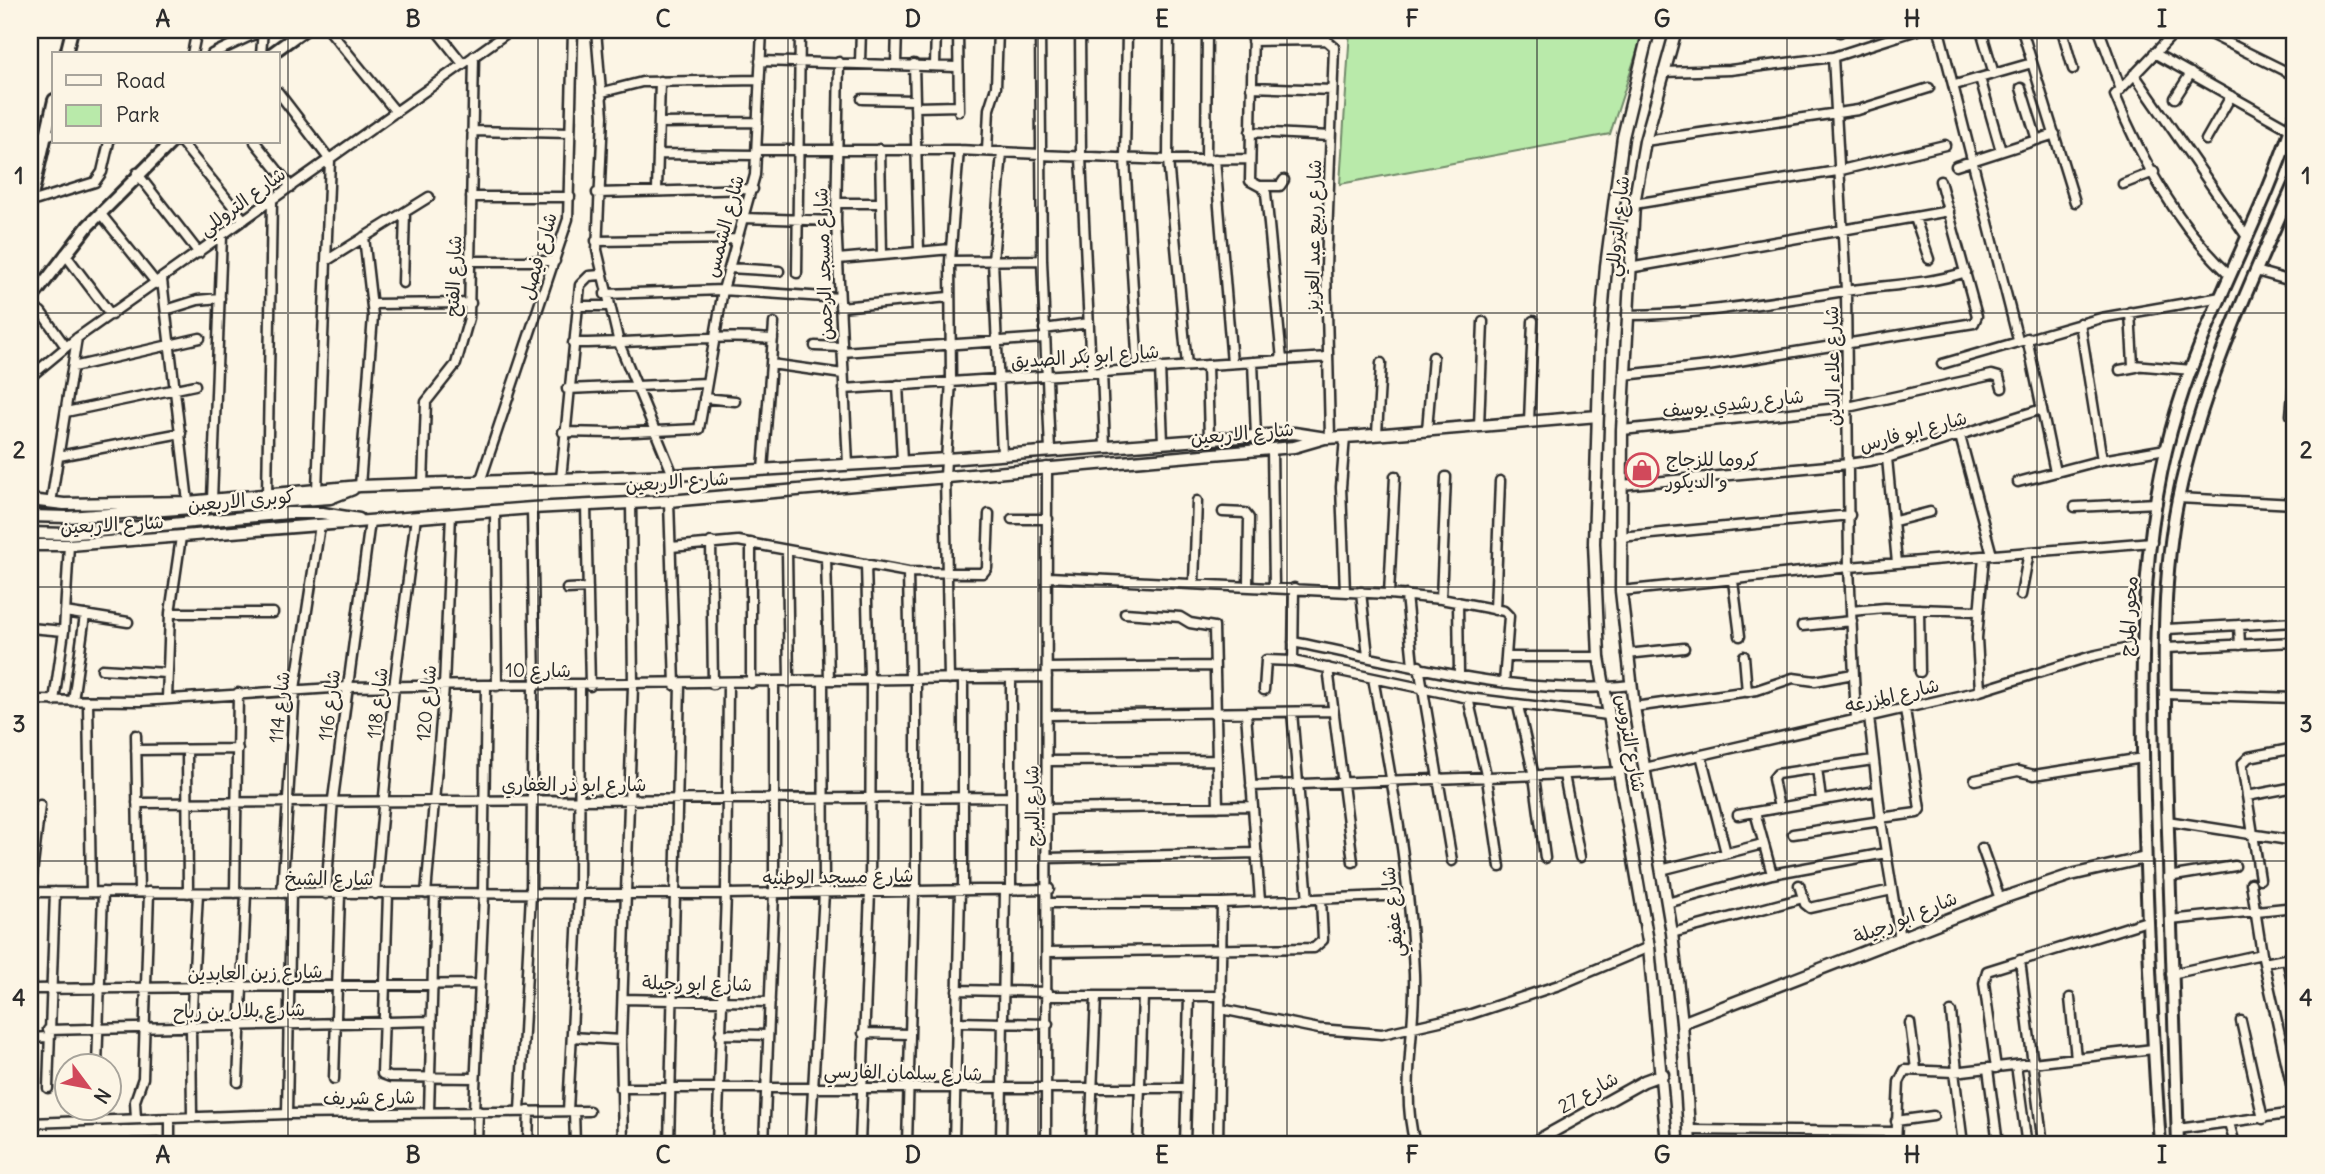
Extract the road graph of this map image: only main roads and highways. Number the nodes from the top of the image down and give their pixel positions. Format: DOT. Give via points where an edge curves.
graph roads {
  1 [pos="72,30"];
  2 [pos="304,30"];
  3 [pos="66,52"];
  4 [pos="274,52"];
  5 [pos="2295,116"];
  6 [pos="50,134"];
  7 [pos="170,144"];
  8 [pos="2295,183"];
  9 [pos="2292,198"];
  10 [pos="30,203"];
  11 [pos="30,299"];
  12 [pos="2160,1144"];
  13 [pos="2178,1144"];
  1 -- 3 [label="main road"];
  2 -- 4 [label="main road"];
  5 -- 12 [label="main road, محور المرج" via="2192,370 2166,449 2157,503 2143,645 2143,758"];
  6 -- 10 [label="main road"];
  7 -- 11 [label="main road" via="100,213"];
  8 -- 9 [label="main road, محور المرج"];
  9 -- 13 [label="main road, محور المرج" via="2256,271 2211,382 2178,498 2169,563 2165,694"];
}
